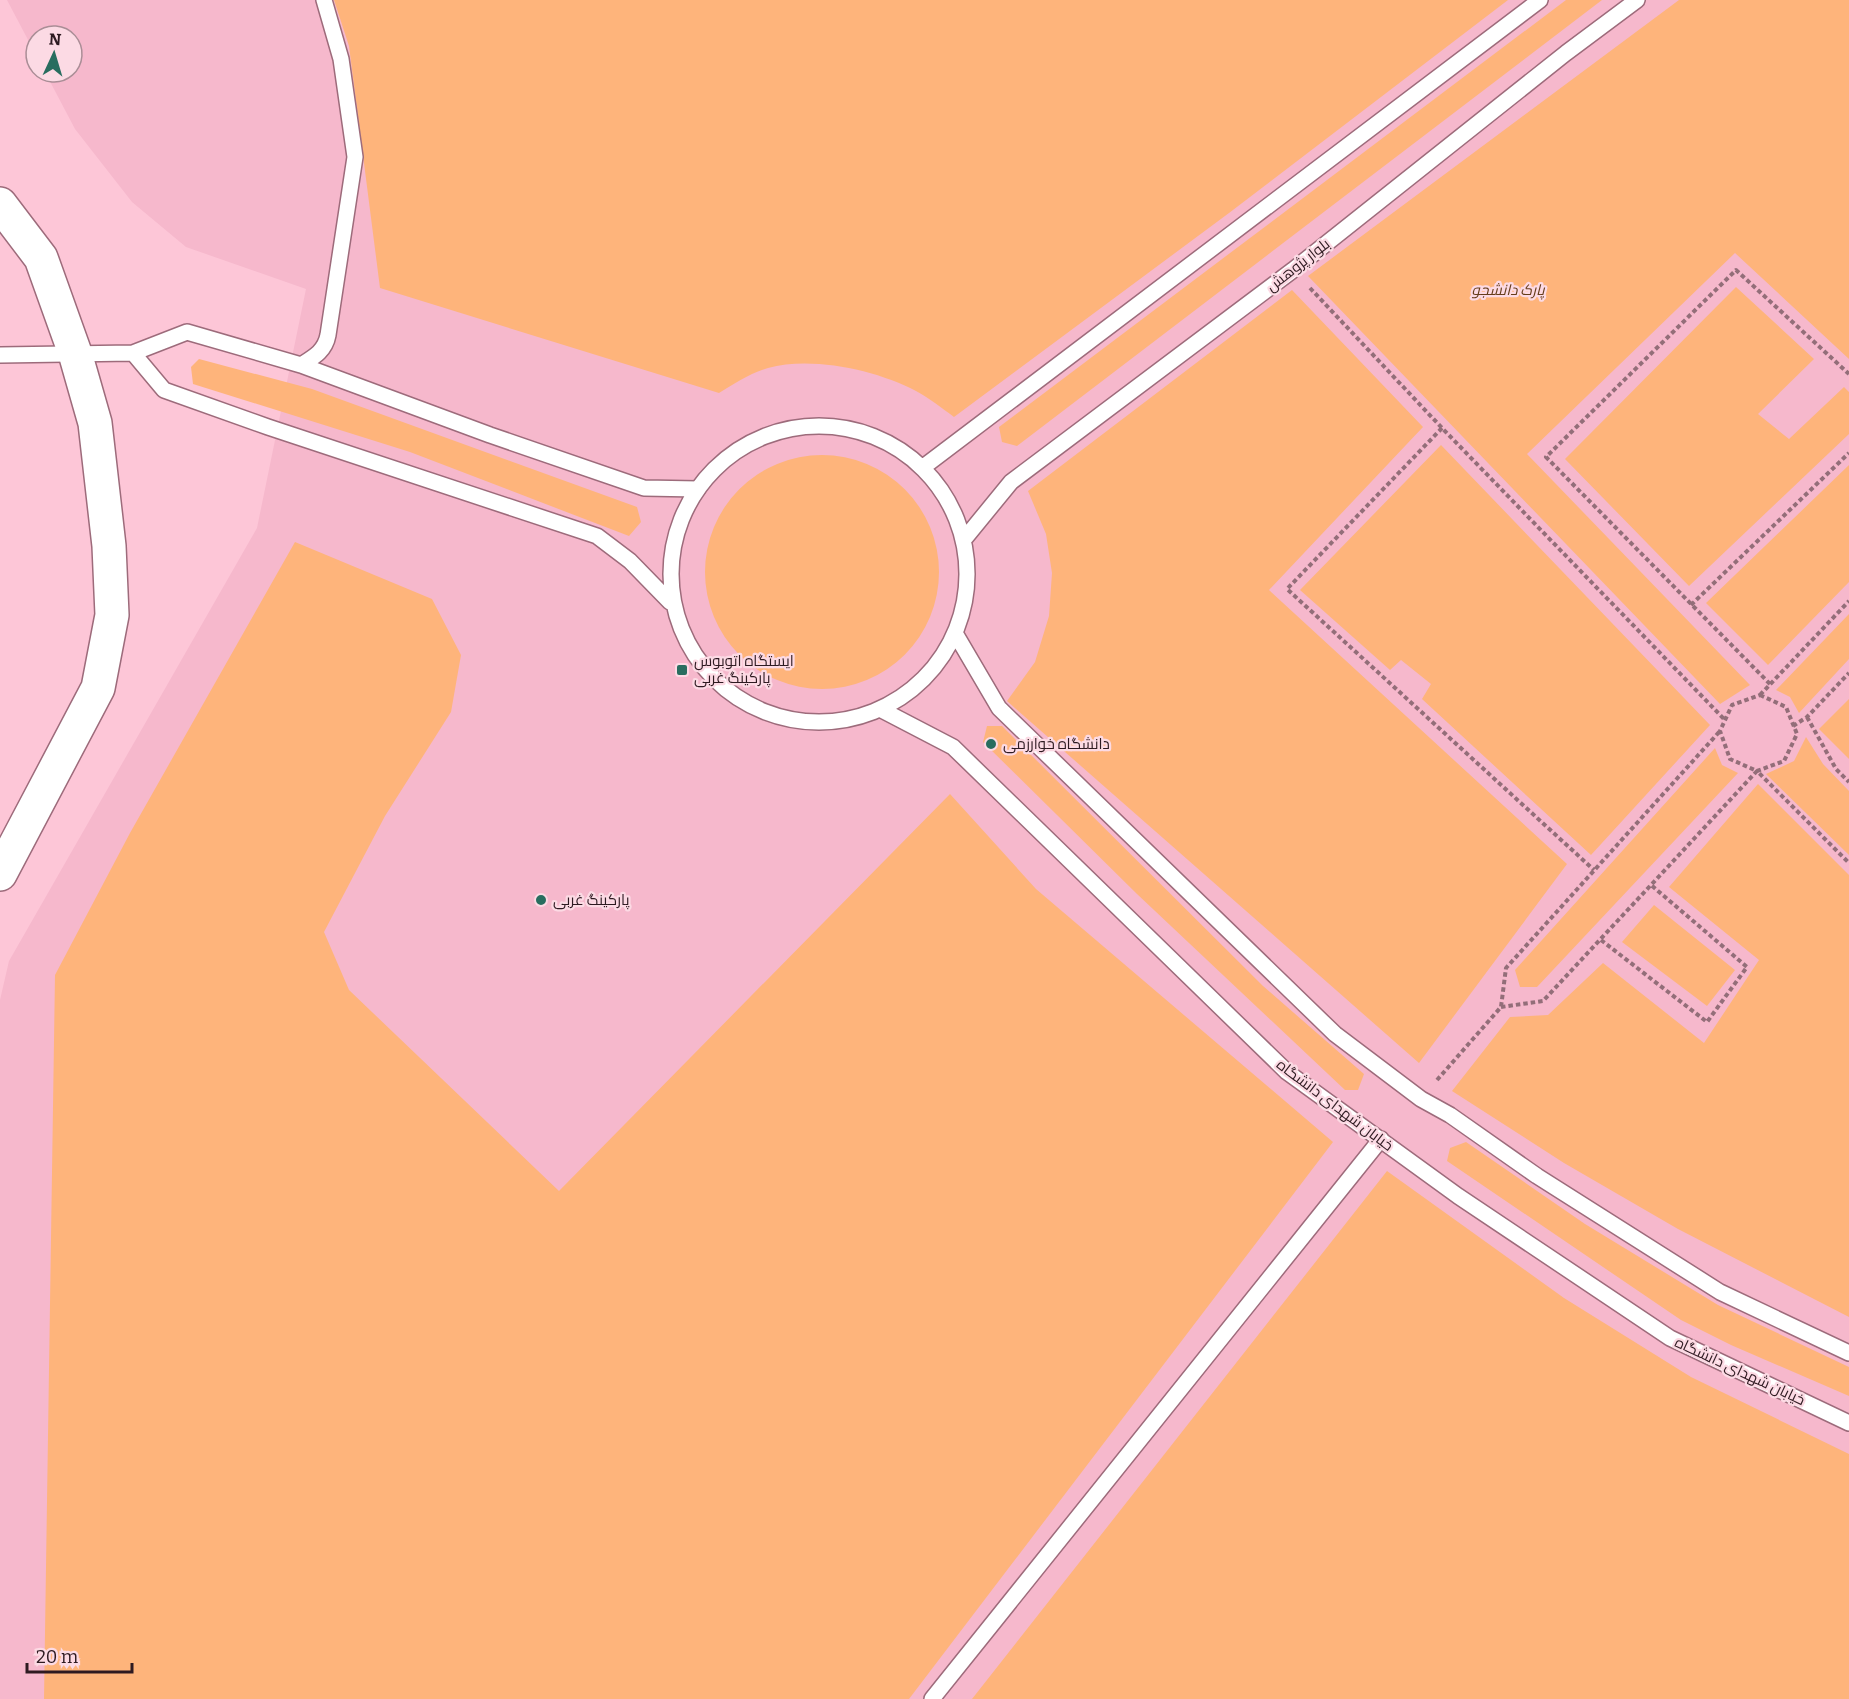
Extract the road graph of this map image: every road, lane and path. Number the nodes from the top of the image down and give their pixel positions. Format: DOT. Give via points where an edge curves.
graph roads {
  1 [pos="324,0"];
  2 [pos="1540,0"];
  3 [pos="1637,0"];
  4 [pos="0,204"];
  5 [pos="1293,270"];
  6 [pos="75,353"];
  7 [pos="133,353"];
  8 [pos="0,355"];
  9 [pos="301,365"];
  10 [pos="1849,375"];
  11 [pos="1442,429"];
  12 [pos="1849,453"];
  13 [pos="927,465"];
  14 [pos="698,489"];
  15 [pos="966,537"];
  16 [pos="1849,601"];
  17 [pos="670,602"];
  18 [pos="1691,605"];
  19 [pos="955,633"];
  20 [pos="1849,673"];
  21 [pos="1770,684"];
  22 [pos="1760,695"];
  23 [pos="880,709"];
  24 [pos="1807,717"];
  25 [pos="1725,720"];
  26 [pos="1793,726"];
  27 [pos="1720,731"];
  28 [pos="1757,771"];
  29 [pos="1849,782"];
  30 [pos="1849,863"];
  31 [pos="1594,870"];
  32 [pos="0,874"];
  33 [pos="1651,885"];
  34 [pos="1601,940"];
  35 [pos="1501,1007"];
  36 [pos="1421,1099"];
  37 [pos="1381,1139"];
  38 [pos="1849,1353"];
  39 [pos="1849,1423"];
  40 [pos="932,1699"];
  1 -- 9 [label="lane" via="341,59 355,157 326,344"];
  2 -- 13 [label="lane"];
  3 -- 5 [label="lane, بلوار پژوهش"];
  4 -- 6 [label="main road" via="41,258"];
  5 -- 11 [label="path"];
  5 -- 15 [label="lane, بلوار پژوهش" via="1011,482"];
  6 -- 7 [label="lane"];
  6 -- 8 [label="lane"];
  6 -- 32 [label="main road" via="95,423 109,546 112,615 98,688"];
  7 -- 9 [label="lane" via="187,332"];
  7 -- 17 [label="lane" via="164,390 597,536 630,561"];
  9 -- 14 [label="lane" via="644,488"];
  10 -- 18 [label="path" via="1736,270 1546,458"];
  11 -- 25 [label="path"];
  11 -- 31 [label="path" via="1287,589"];
  12 -- 18 [label="path"];
  13 -- 14 [label="lane" via="868,435 830,427 791,429 754,441 722,463"];
  13 -- 15 [label="lane"];
  14 -- 17 [label="lane" via="679,526 671,564"];
  15 -- 19 [label="lane" via="966,593"];
  16 -- 21 [label="path"];
  17 -- 23 [label="lane" via="685,638 706,670 735,696 760,709 807,721 845,720"];
  18 -- 21 [label="path"];
  19 -- 23 [label="lane" via="936,664 911,690"];
  19 -- 36 [label="lane" via="999,708 1335,1034"];
  20 -- 24 [label="path"];
  21 -- 22 [label="path"];
  22 -- 25 [label="path" via="1732,705"];
  22 -- 26 [label="path" via="1786,707"];
  23 -- 37 [label="lane, خیابان شهدای دانشگاه" via="953,747 1287,1072"];
  24 -- 26 [label="path"];
  24 -- 29 [label="path" via="1836,769"];
  25 -- 27 [label="path"];
  26 -- 28 [label="path" via="1797,734 1784,761"];
  27 -- 28 [label="path" via="1730,759"];
  27 -- 31 [label="path"];
  28 -- 30 [label="path"];
  28 -- 33 [label="path"];
  31 -- 35 [label="path" via="1506,968"];
  33 -- 34 [label="path"];
  33 -- 34 [label="path" via="1747,967 1707,1022"];
  34 -- 35 [label="path" via="1543,1001"];
  35 -- 36 [label="path"];
  36 -- 38 [label="lane" via="1720,1292"];
  37 -- 39 [label="lane, خیابان شهدای دانشگاه" via="1458,1196 1670,1338"];
  37 -- 40 [label="lane"];
}
